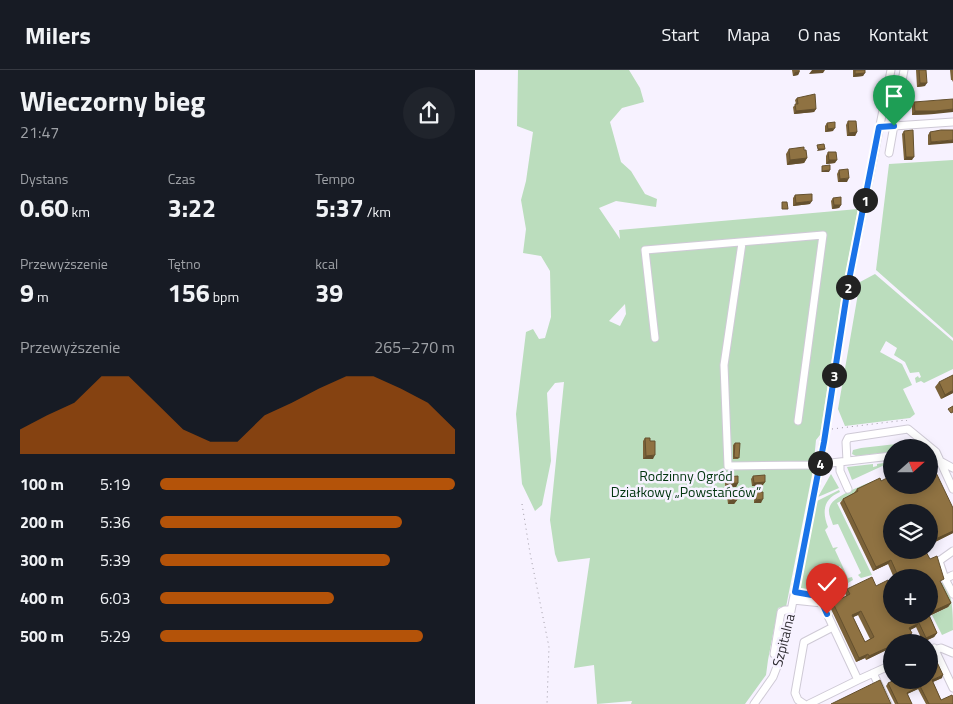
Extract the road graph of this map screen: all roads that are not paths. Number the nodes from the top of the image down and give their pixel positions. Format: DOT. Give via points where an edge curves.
graph roads {
  1 [pos="891,70"];
  2 [pos="904,70"];
  3 [pos="953,122"];
  4 [pos="894,126"];
  5 [pos="879,127"];
  6 [pos="889,153"];
  7 [pos="742,243"];
  8 [pos="655,338"];
  9 [pos="798,420"];
  10 [pos="883,457"];
  11 [pos="940,460"];
  12 [pos="844,462"];
  13 [pos="819,465"];
  14 [pos="953,468"];
  15 [pos="848,489"];
  16 [pos="953,490"];
  17 [pos="953,551"];
  18 [pos="953,575"];
  19 [pos="945,578"];
  20 [pos="795,592"];
  21 [pos="953,594"];
  22 [pos="793,600"];
  23 [pos="823,600"];
  24 [pos="833,627"];
  25 [pos="938,649"];
  26 [pos="953,653"];
  27 [pos="938,662"];
  28 [pos="883,669"];
  29 [pos="873,674"];
  30 [pos="858,680"];
  31 [pos="953,688"];
  32 [pos="754,704"];
  33 [pos="804,704"];
  34 [pos="809,704"];
  35 [pos="888,704"];
  1 -- 5 [label="street, Szpitalna"];
  2 -- 4 [label="street"];
  3 -- 4 [label="street"];
  4 -- 5 [label="street"];
  4 -- 6 [label="street"];
  5 -- 13 [label="street, Szpitalna" via="849,280"];
  7 -- 8 [label="street" via="645,250"];
  7 -- 9 [label="street" via="823,235"];
  7 -- 13 [label="street" via="724,365 727,466"];
  10 -- 12 [label="street"];
  11 -- 12 [label="street" via="930,446 908,429 848,438"];
  11 -- 14 [label="street"];
  11 -- 16 [label="street"];
  12 -- 13 [label="street"];
  12 -- 15 [label="street" via="840,471"];
  13 -- 20 [label="street, Szpitalna"];
  17 -- 19 [label="street" via="939,561"];
  18 -- 19 [label="street"];
  19 -- 21 [label="street"];
  20 -- 22 [label="street, Szpitalna"];
  20 -- 23 [label="street"];
  22 -- 23 [label="street"];
  22 -- 32 [label="street, Szpitalna" via="781,657 773,677"];
  23 -- 24 [label="street"];
  24 -- 30 [label="street"];
  24 -- 33 [label="street" via="803,642 795,693 797,700"];
  25 -- 26 [label="street"];
  27 -- 31 [label="street"];
  28 -- 29 [label="street"];
  29 -- 30 [label="street"];
  29 -- 35 [label="street"];
  30 -- 34 [label="street"];
}
